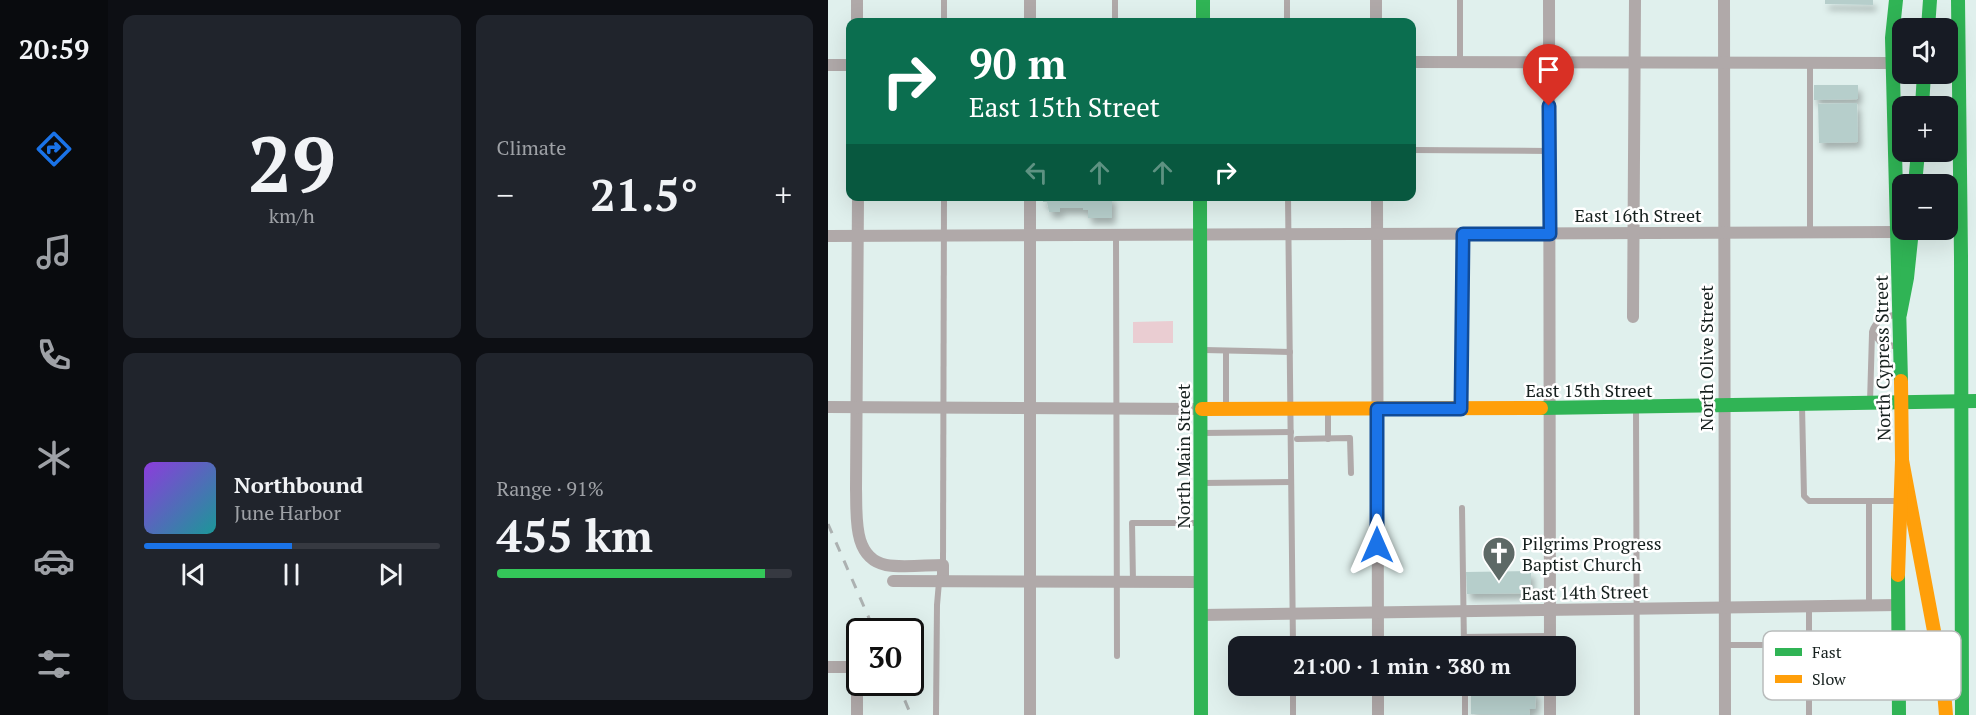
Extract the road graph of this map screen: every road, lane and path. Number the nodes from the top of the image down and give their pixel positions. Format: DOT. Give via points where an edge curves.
graph roads {
  1 [pos="857,0"];
  2 [pos="944,0"];
  3 [pos="1030,0"];
  4 [pos="1115,0"];
  5 [pos="1203,0"];
  6 [pos="1287,0"];
  7 [pos="1376,0"];
  8 [pos="1460,0"];
  9 [pos="1549,0"];
  10 [pos="1635,0"];
  11 [pos="1724,0"];
  12 [pos="1896,0"];
  13 [pos="1930,0"];
  14 [pos="1958,0"];
  15 [pos="857,18"];
  16 [pos="944,18"];
  17 [pos="1030,18"];
  18 [pos="1115,18"];
  19 [pos="1203,18"];
  20 [pos="1287,18"];
  21 [pos="1376,18"];
  22 [pos="1894,18"];
  23 [pos="1929,18"];
  24 [pos="1416,62"];
  25 [pos="1460,62"];
  26 [pos="1549,62"];
  27 [pos="1634,62"];
  28 [pos="1724,63"];
  29 [pos="1810,63"];
  30 [pos="1892,63"];
  31 [pos="828,65"];
  32 [pos="846,65"];
  33 [pos="1894,84"];
  34 [pos="1416,150"];
  35 [pos="1549,151"];
  36 [pos="1896,174"];
  37 [pos="858,201"];
  38 [pos="944,201"];
  39 [pos="1030,201"];
  40 [pos="1200,201"];
  41 [pos="1288,201"];
  42 [pos="1377,201"];
  43 [pos="1892,232"];
  44 [pos="1633,233"];
  45 [pos="1724,233"];
  46 [pos="1810,233"];
  47 [pos="1289,234"];
  48 [pos="1377,234"];
  49 [pos="1463,234"];
  50 [pos="1550,234"];
  51 [pos="1030,235"];
  52 [pos="1116,235"];
  53 [pos="1200,235"];
  54 [pos="828,236"];
  55 [pos="858,236"];
  56 [pos="944,236"];
  57 [pos="1897,240"];
  58 [pos="1911,240"];
  59 [pos="1900,314"];
  60 [pos="1633,317"];
  61 [pos="1872,332"];
  62 [pos="1901,348"];
  63 [pos="1200,350"];
  64 [pos="1226,351"];
  65 [pos="1290,352"];
  66 [pos="1976,401"];
  67 [pos="1902,402"];
  68 [pos="1870,403"];
  69 [pos="1802,404"];
  70 [pos="1724,406"];
  71 [pos="828,407"];
  72 [pos="1550,408"];
  73 [pos="1636,408"];
  74 [pos="856,409"];
  75 [pos="944,409"];
  76 [pos="1030,409"];
  77 [pos="1116,409"];
  78 [pos="1202,409"];
  79 [pos="1226,409"];
  80 [pos="1290,409"];
  81 [pos="1328,409"];
  82 [pos="1377,409"];
  83 [pos="1461,409"];
  84 [pos="1291,432"];
  85 [pos="1201,433"];
  86 [pos="1297,439"];
  87 [pos="1328,439"];
  88 [pos="1902,460"];
  89 [pos="1351,473"];
  90 [pos="1291,482"];
  91 [pos="1201,483"];
  92 [pos="1869,501"];
  93 [pos="1901,501"];
  94 [pos="1462,508"];
  95 [pos="1201,523"];
  96 [pos="916,565"];
  97 [pos="943,565"];
  98 [pos="893,581"];
  99 [pos="922,581"];
  100 [pos="940,581"];
  101 [pos="1030,582"];
  102 [pos="1117,582"];
  103 [pos="1132,582"];
  104 [pos="1201,582"];
  105 [pos="1898,605"];
  106 [pos="1869,606"];
  107 [pos="1809,607"];
  108 [pos="1725,608"];
  109 [pos="1636,609"];
  110 [pos="1550,611"];
  111 [pos="1463,612"];
  112 [pos="1378,613"];
  113 [pos="1201,615"];
  114 [pos="1292,615"];
  115 [pos="1809,631"];
  116 [pos="1898,631"];
  117 [pos="1934,631"];
  118 [pos="1293,636"];
  119 [pos="1378,636"];
  120 [pos="1464,636"];
  121 [pos="1550,636"];
  122 [pos="1725,645"];
  123 [pos="1763,645"];
  124 [pos="1117,656"];
  125 [pos="828,667"];
  126 [pos="1293,696"];
  127 [pos="1378,696"];
  128 [pos="1465,696"];
  129 [pos="1550,696"];
  130 [pos="1899,700"];
  131 [pos="1945,700"];
  132 [pos="856,715"];
  133 [pos="936,715"];
  134 [pos="1030,715"];
  135 [pos="1201,715"];
  136 [pos="1293,715"];
  137 [pos="1378,715"];
  138 [pos="1465,715"];
  139 [pos="1550,715"];
  140 [pos="1637,715"];
  141 [pos="1725,715"];
  142 [pos="1899,715"];
  143 [pos="1946,715"];
  144 [pos="1962,715"];
  1 -- 15 [label="street"];
  2 -- 16 [label="lane"];
  3 -- 17 [label="street"];
  4 -- 18 [label="lane"];
  5 -- 19 [label="main road"];
  6 -- 20 [label="lane"];
  7 -- 21 [label="street"];
  8 -- 25 [label="lane"];
  9 -- 26 [label="street"];
  10 -- 27 [label="street"];
  11 -- 28 [label="street, North Olive Street"];
  12 -- 22 [label="main road, North Cypress Street"];
  13 -- 23 [label="main road"];
  14 -- 144 [label="main road"];
  24 -- 25 [label="street"];
  25 -- 26 [label="street"];
  26 -- 27 [label="street"];
  26 -- 35 [label="street"];
  27 -- 28 [label="street"];
  27 -- 44 [label="street"];
  28 -- 29 [label="street"];
  28 -- 45 [label="street, North Olive Street"];
  29 -- 30 [label="street"];
  29 -- 46 [label="lane"];
  31 -- 32 [label="street"];
  33 -- 36 [label="main road, North Cypress Street"];
  34 -- 35 [label="lane"];
  35 -- 50 [label="street"];
  37 -- 55 [label="street"];
  38 -- 56 [label="lane"];
  39 -- 51 [label="street"];
  40 -- 53 [label="main road, North Main Street"];
  41 -- 47 [label="lane"];
  42 -- 48 [label="street"];
  43 -- 46 [label="street, East 16th Street"];
  44 -- 45 [label="street, East 16th Street"];
  44 -- 50 [label="street, East 16th Street"];
  44 -- 60 [label="street"];
  45 -- 46 [label="street, East 16th Street"];
  45 -- 70 [label="street, North Olive Street"];
  47 -- 48 [label="street, East 16th Street"];
  47 -- 53 [label="street, East 16th Street"];
  47 -- 65 [label="lane"];
  48 -- 49 [label="street, East 16th Street"];
  48 -- 82 [label="street"];
  49 -- 50 [label="street, East 16th Street"];
  49 -- 83 [label="lane"];
  50 -- 72 [label="street"];
  51 -- 52 [label="street, East 16th Street"];
  51 -- 56 [label="street, East 16th Street"];
  51 -- 76 [label="street"];
  52 -- 53 [label="street, East 16th Street"];
  52 -- 77 [label="lane"];
  53 -- 63 [label="main road, North Main Street"];
  54 -- 55 [label="street, East 16th Street"];
  55 -- 56 [label="street, East 16th Street"];
  55 -- 74 [label="street"];
  56 -- 75 [label="lane"];
  57 -- 59 [label="main road, North Cypress Street"];
  58 -- 59 [label="main road"];
  59 -- 61 [label="lane" via="1880,320"];
  59 -- 62 [label="main road, North Cypress Street"];
  61 -- 62 [label="lane" via="1881,343"];
  61 -- 68 [label="lane"];
  62 -- 67 [label="main road, North Cypress Street"];
  63 -- 64 [label="lane"];
  63 -- 78 [label="main road, North Main Street"];
  64 -- 65 [label="lane"];
  64 -- 79 [label="lane"];
  65 -- 80 [label="lane"];
  66 -- 67 [label="main road, East 15th Street"];
  67 -- 68 [label="main road, East 15th Street"];
  67 -- 88 [label="main road, North Cypress Street"];
  68 -- 69 [label="main road, East 15th Street"];
  69 -- 70 [label="main road, East 15th Street"];
  69 -- 92 [label="lane" via="1804,496 1809,501"];
  70 -- 73 [label="main road, East 15th Street"];
  70 -- 108 [label="street, North Olive Street"];
  71 -- 74 [label="street"];
  72 -- 73 [label="main road, East 15th Street"];
  72 -- 83 [label="main road, East 15th Street"];
  72 -- 110 [label="street"];
  73 -- 109 [label="lane"];
  74 -- 75 [label="street"];
  74 -- 96 [label="street" via="861,544 868,556 886,565"];
  75 -- 76 [label="street"];
  75 -- 97 [label="lane"];
  76 -- 77 [label="street"];
  76 -- 101 [label="street"];
  77 -- 78 [label="street"];
  77 -- 102 [label="lane"];
  78 -- 79 [label="main road, East 15th Street"];
  78 -- 85 [label="main road, North Main Street"];
  79 -- 80 [label="main road, East 15th Street"];
  80 -- 81 [label="main road, East 15th Street"];
  80 -- 84 [label="lane"];
  81 -- 82 [label="main road, East 15th Street"];
  81 -- 87 [label="lane"];
  82 -- 83 [label="main road, East 15th Street"];
  82 -- 112 [label="street"];
  84 -- 85 [label="lane"];
  84 -- 90 [label="lane"];
  85 -- 91 [label="main road, North Main Street"];
  86 -- 87 [label="lane"];
  87 -- 89 [label="lane" via="1350,438"];
  88 -- 93 [label="main road, North Cypress Street"];
  88 -- 117 [label="main road"];
  90 -- 91 [label="lane"];
  90 -- 114 [label="lane"];
  91 -- 95 [label="main road, North Main Street"];
  92 -- 93 [label="lane"];
  92 -- 106 [label="lane"];
  93 -- 105 [label="main road, North Cypress Street"];
  94 -- 111 [label="lane"];
  95 -- 103 [label="lane" via="1132,523"];
  95 -- 104 [label="main road, North Main Street"];
  96 -- 97 [label="street"];
  96 -- 99 [label="street"];
  97 -- 100 [label="street" via="944,576"];
  98 -- 99 [label="street"];
  99 -- 100 [label="street"];
  100 -- 101 [label="street"];
  100 -- 133 [label="lane"];
  101 -- 102 [label="street"];
  101 -- 134 [label="street"];
  102 -- 103 [label="street"];
  102 -- 124 [label="lane"];
  103 -- 104 [label="street"];
  104 -- 113 [label="main road, North Main Street"];
  105 -- 106 [label="street, East 14th Street"];
  105 -- 116 [label="main road, North Cypress Street"];
  106 -- 107 [label="street, East 14th Street"];
  107 -- 108 [label="street, East 14th Street"];
  107 -- 115 [label="lane"];
  108 -- 109 [label="street, East 14th Street"];
  108 -- 122 [label="street, North Olive Street"];
  109 -- 110 [label="street, East 14th Street"];
  109 -- 140 [label="lane"];
  110 -- 111 [label="street, East 14th Street"];
  110 -- 121 [label="street"];
  111 -- 112 [label="street, East 14th Street"];
  111 -- 120 [label="lane"];
  112 -- 114 [label="street, East 14th Street"];
  112 -- 119 [label="street"];
  113 -- 114 [label="street, East 14th Street"];
  113 -- 135 [label="main road, North Main Street"];
  114 -- 118 [label="lane"];
  122 -- 123 [label="lane"];
  122 -- 141 [label="street, North Olive Street"];
  125 -- 132 [label="street" via="857,667"];
  126 -- 136 [label="lane"];
  127 -- 137 [label="street"];
  128 -- 138 [label="lane"];
  129 -- 139 [label="street"];
  130 -- 142 [label="main road, North Cypress Street"];
  131 -- 143 [label="main road"];
}
